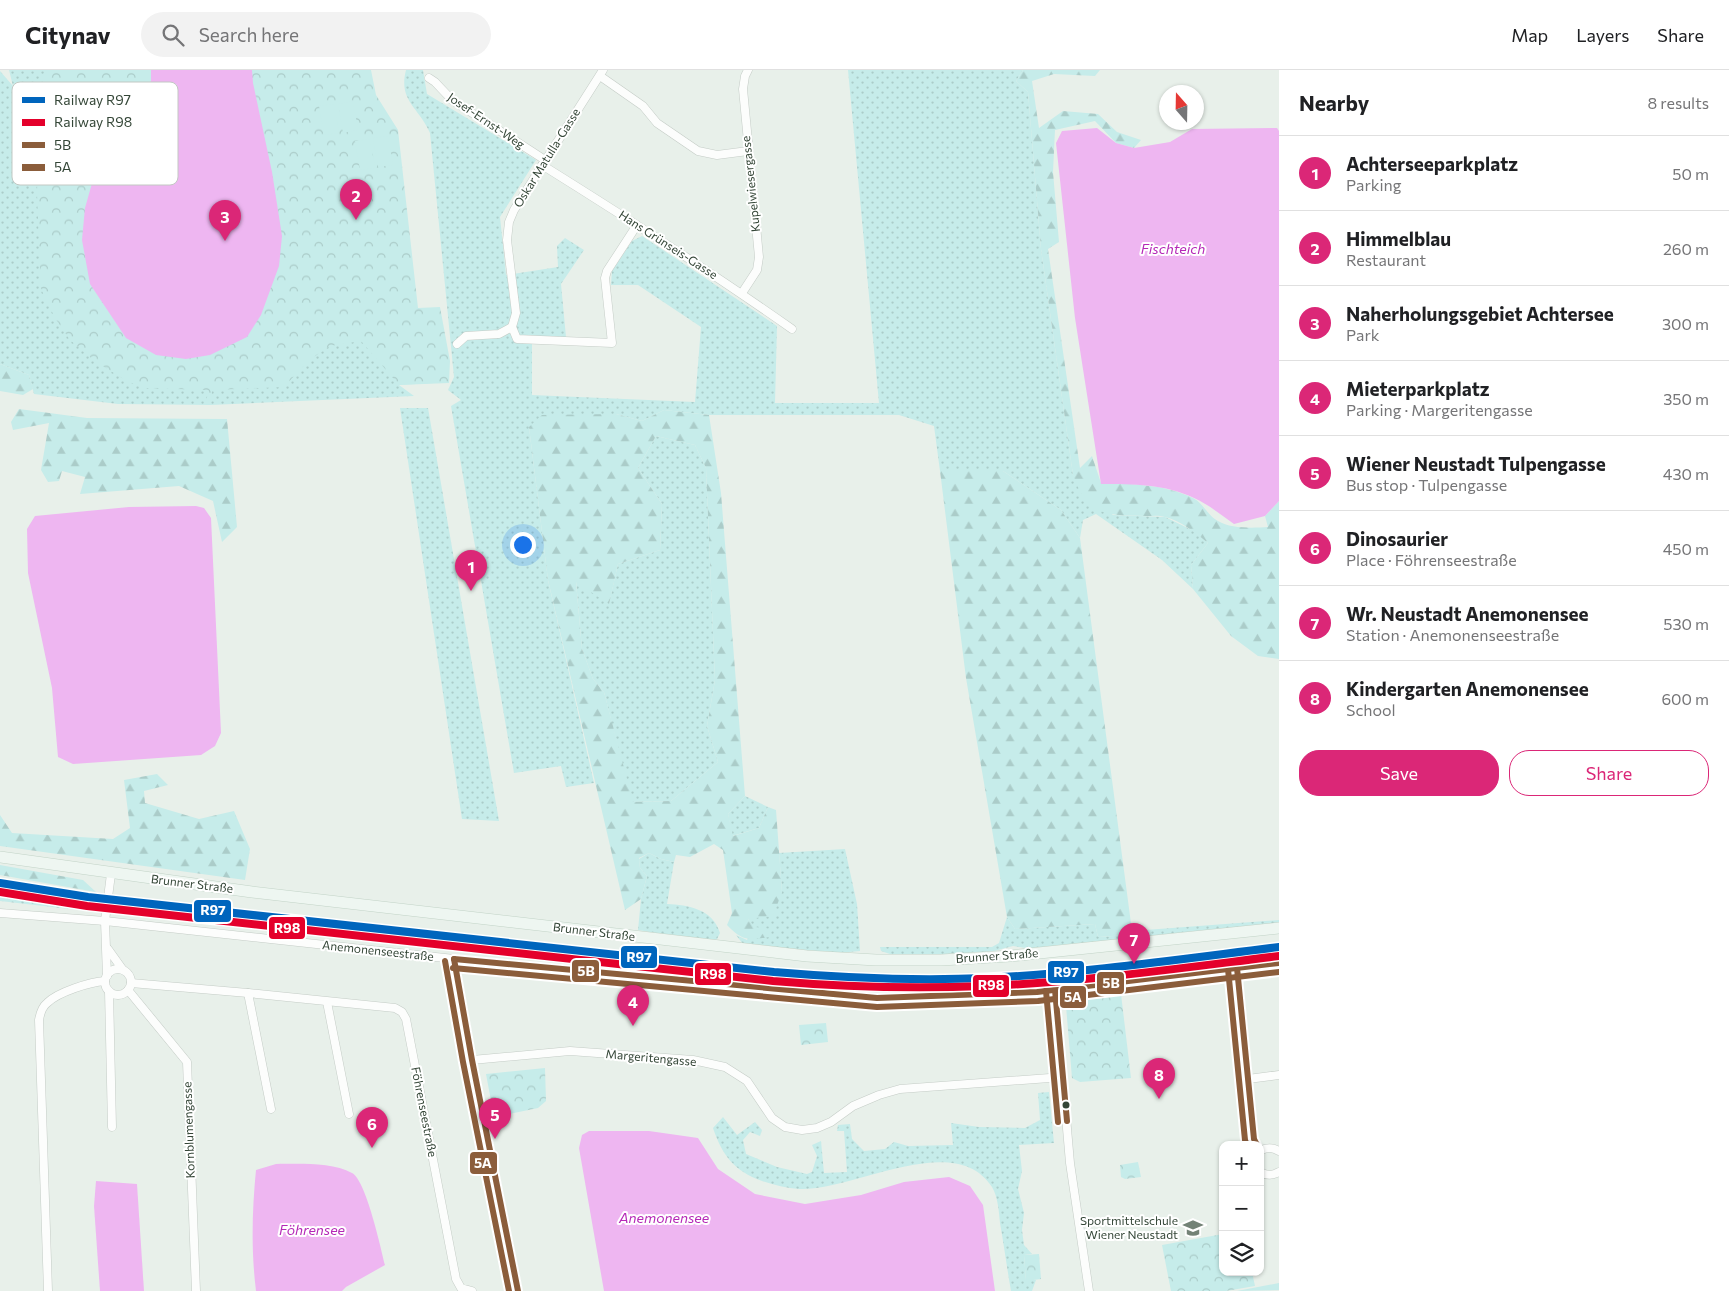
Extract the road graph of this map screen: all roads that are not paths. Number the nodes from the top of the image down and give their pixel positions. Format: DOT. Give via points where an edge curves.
graph roads {
  1 [pos="748,70"];
  2 [pos="601,73"];
  3 [pos="429,78"];
  4 [pos="748,151"];
  5 [pos="544,163"];
  6 [pos="637,224"];
  7 [pos="742,293"];
  8 [pos="512,327"];
  9 [pos="792,329"];
  10 [pos="457,344"];
  11 [pos="0,857"];
  12 [pos="111,874"];
  13 [pos="0,912"];
  14 [pos="105,921"];
  15 [pos="1279,928"];
  16 [pos="107,947"];
  17 [pos="454,959"];
  18 [pos="1279,962"];
  19 [pos="1237,968"];
  20 [pos="123,970"];
  21 [pos="106,978"];
  22 [pos="130,986"];
  23 [pos="1055,990"];
  24 [pos="109,991"];
  25 [pos="248,993"];
  26 [pos="327,1002"];
  27 [pos="472,1060"];
  28 [pos="1279,1075"];
  29 [pos="1063,1077"];
  30 [pos="1248,1079"];
  31 [pos="271,1109"];
  32 [pos="349,1114"];
  33 [pos="112,1127"];
  34 [pos="1255,1141"];
  35 [pos="1264,1149"];
  36 [pos="1279,1151"];
  37 [pos="1279,1172"];
  38 [pos="1264,1174"];
  39 [pos="459,1289"];
  40 [pos="48,1291"];
  41 [pos="196,1291"];
  42 [pos="472,1291"];
  43 [pos="518,1291"];
  44 [pos="1089,1291"];
  1 -- 4 [label="street, Kupelwiesergasse" via="743,89"];
  2 -- 4 [label="street" via="643,106 657,123 698,150 716,155"];
  2 -- 5 [label="street, Oskar Matulla-Gasse"];
  3 -- 5 [label="street, Josef-Ernst-Weg" via="452,100"];
  4 -- 7 [label="street, Kupelwiesergasse" via="759,257 757,270"];
  5 -- 6 [label="street, Hans Grünseis-Gasse"];
  5 -- 8 [label="street, Oskar Matulla-Gasse" via="509,222 507,240 516,313"];
  6 -- 7 [label="street, Hans Grünseis-Gasse"];
  6 -- 8 [label="street, Oskar Matulla-Gasse" via="605,278 612,343 517,339"];
  7 -- 9 [label="street, Hans Grünseis-Gasse"];
  8 -- 10 [label="street" via="500,334 466,336"];
  11 -- 12 [label="main road, Brunner Straße"];
  12 -- 14 [label="street"];
  12 -- 15 [label="main road, Brunner Straße" via="768,952 876,960 1010,956"];
  13 -- 14 [label="street, Anemonenseestraße"];
  14 -- 16 [label="street"];
  14 -- 17 [label="street, Anemonenseestraße"];
  16 -- 20 [label="street"];
  16 -- 21 [label="street"];
  17 -- 23 [label="street, Anemonenseestraße" via="877,998"];
  17 -- 27 [label="street"];
  18 -- 19 [label="street, Anemonenseestraße"];
  19 -- 23 [label="street, Anemonenseestraße"];
  19 -- 30 [label="street"];
  20 -- 21 [label="street" via="112,970"];
  20 -- 22 [label="street" via="129,975"];
  21 -- 24 [label="street"];
  21 -- 40 [label="street" via="55,997 46,1003 39,1020"];
  22 -- 24 [label="street" via="121,995"];
  22 -- 25 [label="street, Föhrenseestraße"];
  22 -- 41 [label="street, Kornblumengasse" via="187,1062"];
  23 -- 29 [label="street"];
  24 -- 33 [label="street"];
  25 -- 26 [label="street, Föhrenseestraße"];
  25 -- 31 [label="street"];
  26 -- 32 [label="street"];
  26 -- 39 [label="street, Föhrenseestraße" via="395,1008 406,1019"];
  27 -- 29 [label="street, Margeritengasse" via="570,1051 693,1060 725,1067 747,1081 772,1118 785,1126 802,1130 817,1128 853,1106 900,1089"];
  27 -- 43 [label="street"];
  28 -- 30 [label="street"];
  29 -- 44 [label="street" via="1070,1163"];
  30 -- 34 [label="street"];
  35 -- 36 [label="street"];
  37 -- 38 [label="street" via="1272,1176"];
  39 -- 42 [label="street, Föhrenseestraße"];
}
